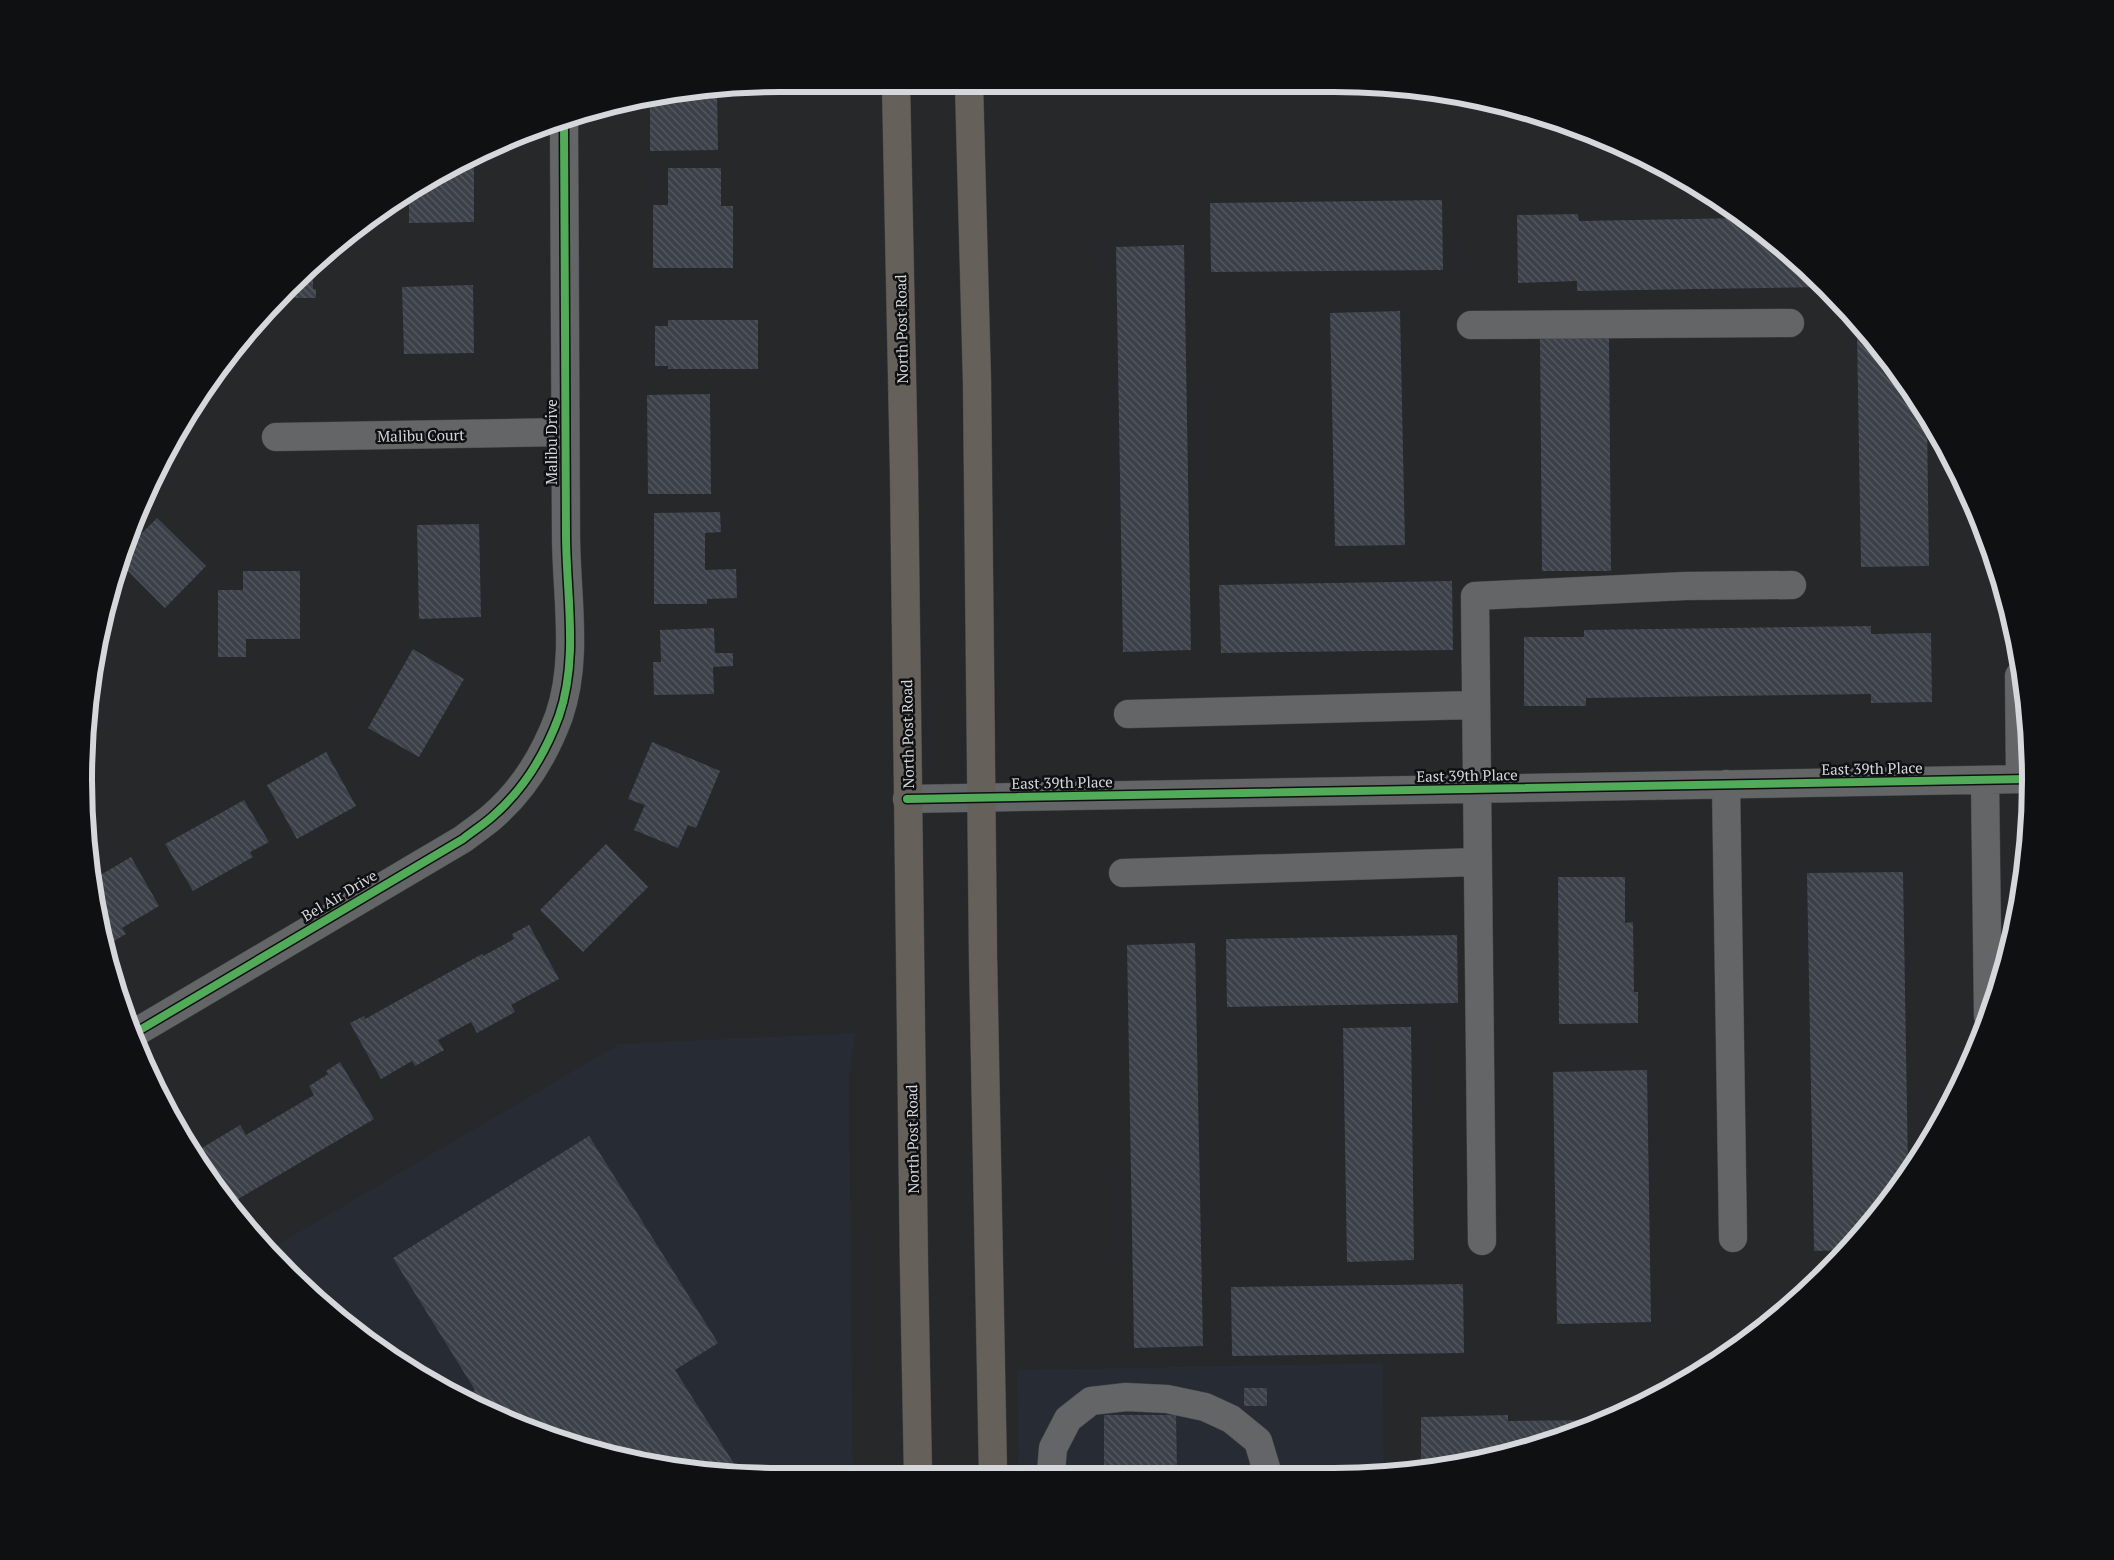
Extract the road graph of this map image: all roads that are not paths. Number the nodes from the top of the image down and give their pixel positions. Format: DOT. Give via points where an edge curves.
graph roads {
  1 [pos="896,92"];
  2 [pos="970,92"];
  3 [pos="564,127"];
  4 [pos="1790,323"];
  5 [pos="1471,325"];
  6 [pos="565,432"];
  7 [pos="276,437"];
  8 [pos="1792,585"];
  9 [pos="1475,705"];
  10 [pos="1128,714"];
  11 [pos="540,758"];
  12 [pos="2022,779"];
  13 [pos="1985,780"];
  14 [pos="1726,784"];
  15 [pos="1476,789"];
  16 [pos="981,798"];
  17 [pos="907,799"];
  18 [pos="1477,862"];
  19 [pos="1123,873"];
  20 [pos="1988,992"];
  21 [pos="140,1030"];
  22 [pos="1733,1238"];
  23 [pos="1482,1242"];
  24 [pos="918,1468"];
  25 [pos="993,1468"];
  26 [pos="1051,1468"];
  27 [pos="1266,1468"];
  1 -- 17 [label="main road, North Post Road"];
  2 -- 16 [label="main road"];
  3 -- 6 [label="street, Malibu Drive"];
  4 -- 5 [label="street"];
  6 -- 7 [label="street, Malibu Court"];
  6 -- 11 [label="street, Malibu Drive" via="569,659 563,703"];
  8 -- 9 [label="street" via="1685,586 1475,596"];
  9 -- 10 [label="street"];
  9 -- 15 [label="street"];
  11 -- 21 [label="street, Bel Air Drive" via="508,802 463,839"];
  12 -- 13 [label="street, East 39th Place"];
  13 -- 14 [label="street, East 39th Place"];
  13 -- 20 [label="street"];
  14 -- 15 [label="street, East 39th Place"];
  14 -- 22 [label="street"];
  15 -- 16 [label="street, East 39th Place"];
  15 -- 18 [label="street"];
  16 -- 17 [label="street, East 39th Place"];
  16 -- 25 [label="main road"];
  17 -- 24 [label="main road, North Post Road"];
  18 -- 19 [label="street"];
  18 -- 23 [label="street"];
  26 -- 27 [label="street" via="1053,1448 1068,1419 1091,1401 1126,1397 1167,1399 1204,1407 1232,1419 1258,1441"];
}
